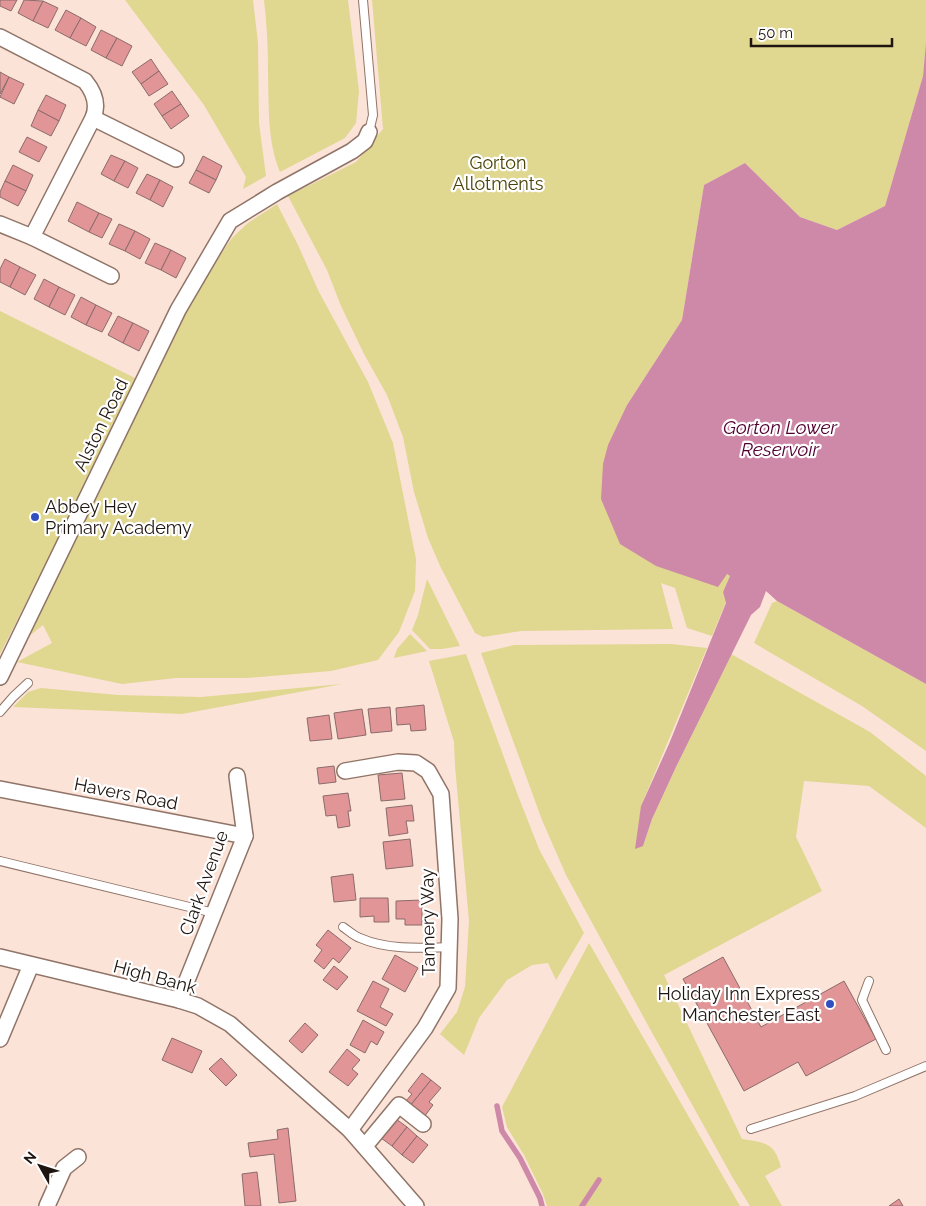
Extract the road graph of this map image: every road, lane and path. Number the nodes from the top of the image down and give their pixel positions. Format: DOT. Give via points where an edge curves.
graph roads {
  1 [pos="363,0"];
  2 [pos="0,37"];
  3 [pos="95,110"];
  4 [pos="369,132"];
  5 [pos="176,159"];
  6 [pos="0,224"];
  7 [pos="32,237"];
  8 [pos="111,276"];
  9 [pos="0,677"];
  10 [pos="28,684"];
  11 [pos="0,712"];
  12 [pos="345,771"];
  13 [pos="237,776"];
  14 [pos="0,789"];
  15 [pos="245,836"];
  16 [pos="0,861"];
  17 [pos="214,912"];
  18 [pos="343,927"];
  19 [pos="450,947"];
  20 [pos="0,958"];
  21 [pos="31,965"];
  22 [pos="869,981"];
  23 [pos="179,1000"];
  24 [pos="1,1033"];
  25 [pos="886,1050"];
  26 [pos="926,1066"];
  27 [pos="424,1124"];
  28 [pos="751,1129"];
  29 [pos="350,1130"];
  30 [pos="365,1146"];
  31 [pos="78,1157"];
  32 [pos="47,1206"];
  33 [pos="416,1206"];
  1 -- 4 [label="lane" via="373,115"];
  2 -- 3 [label="street" via="85,81 91,88"];
  3 -- 5 [label="street"];
  3 -- 7 [label="street"];
  4 -- 9 [label="street, Alston Road" via="365,141 352,150 230,221 178,310"];
  6 -- 7 [label="street"];
  7 -- 8 [label="street"];
  10 -- 11 [label="lane"];
  12 -- 19 [label="street, Tannery Way" via="398,762 416,763 428,771 441,794"];
  13 -- 15 [label="street, Clark Avenue"];
  14 -- 15 [label="street, Havers Road"];
  15 -- 17 [label="street, Clark Avenue"];
  16 -- 17 [label="lane"];
  17 -- 23 [label="street, Clark Avenue"];
  18 -- 19 [label="lane" via="360,938 380,944 406,948"];
  19 -- 29 [label="street, Tannery Way" via="448,988 425,1028"];
  20 -- 21 [label="street, High Bank"];
  21 -- 23 [label="street, High Bank"];
  21 -- 24 [label="street"];
  22 -- 25 [label="lane" via="862,1000"];
  23 -- 29 [label="street, High Bank" via="198,1006 230,1024"];
  26 -- 28 [label="lane" via="855,1096"];
  27 -- 30 [label="street" via="399,1105"];
  29 -- 30 [label="street, High Bank"];
  30 -- 33 [label="street, High Bank"];
  31 -- 32 [label="street" via="64,1168"];
}
